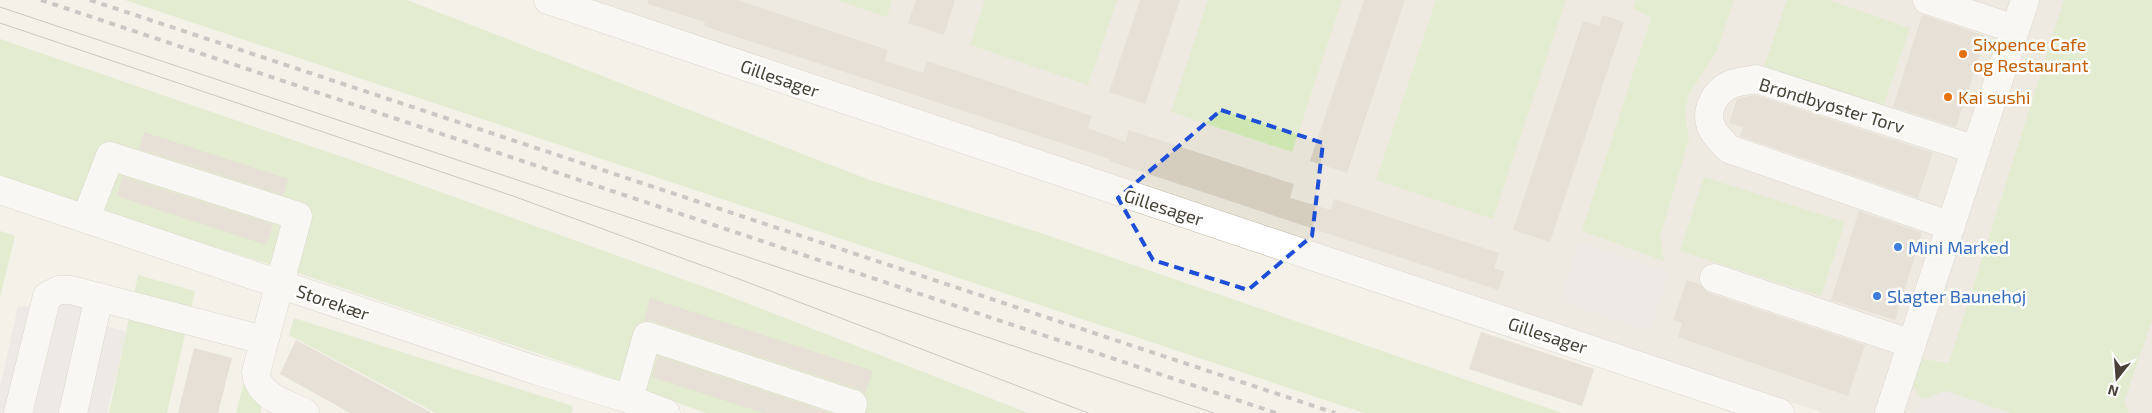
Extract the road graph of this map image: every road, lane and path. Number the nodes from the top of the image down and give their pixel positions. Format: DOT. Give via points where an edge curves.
graph roads {
  1 [pos="548,0"];
  2 [pos="1928,0"];
  3 [pos="2025,0"];
  4 [pos="2016,29"];
  5 [pos="1976,150"];
  6 [pos="0,190"];
  7 [pos="86,218"];
  8 [pos="1951,226"];
  9 [pos="1714,278"];
  10 [pos="280,284"];
  11 [pos="99,297"];
  12 [pos="264,340"];
  13 [pos="1912,344"];
  14 [pos="629,398"];
  15 [pos="18,413"];
  16 [pos="73,413"];
  17 [pos="305,413"];
  18 [pos="666,413"];
  19 [pos="850,413"];
  20 [pos="1780,413"];
  21 [pos="1889,413"];
  1 -- 20 [label="street, Gillesager"];
  2 -- 4 [label="street"];
  3 -- 4 [label="street"];
  4 -- 5 [label="street"];
  5 -- 8 [label="street"];
  5 -- 8 [label="street, Brøndbyøster Torv" via="1756,79 1732,84 1719,92 1710,106 1708,118 1713,131 1729,150"];
  6 -- 7 [label="street, Storekær"];
  7 -- 10 [label="street, Storekær"];
  7 -- 10 [label="street" via="110,156 298,216"];
  8 -- 13 [label="street"];
  9 -- 13 [label="street"];
  10 -- 12 [label="street"];
  10 -- 14 [label="street, Storekær" via="538,371"];
  11 -- 12 [label="street"];
  11 -- 15 [label="street" via="71,290 59,290 47,296"];
  11 -- 16 [label="street"];
  12 -- 17 [label="street" via="256,372 259,386"];
  13 -- 21 [label="street"];
  14 -- 18 [label="street, Storekær"];
  14 -- 19 [label="street" via="647,336 853,404"];
}
